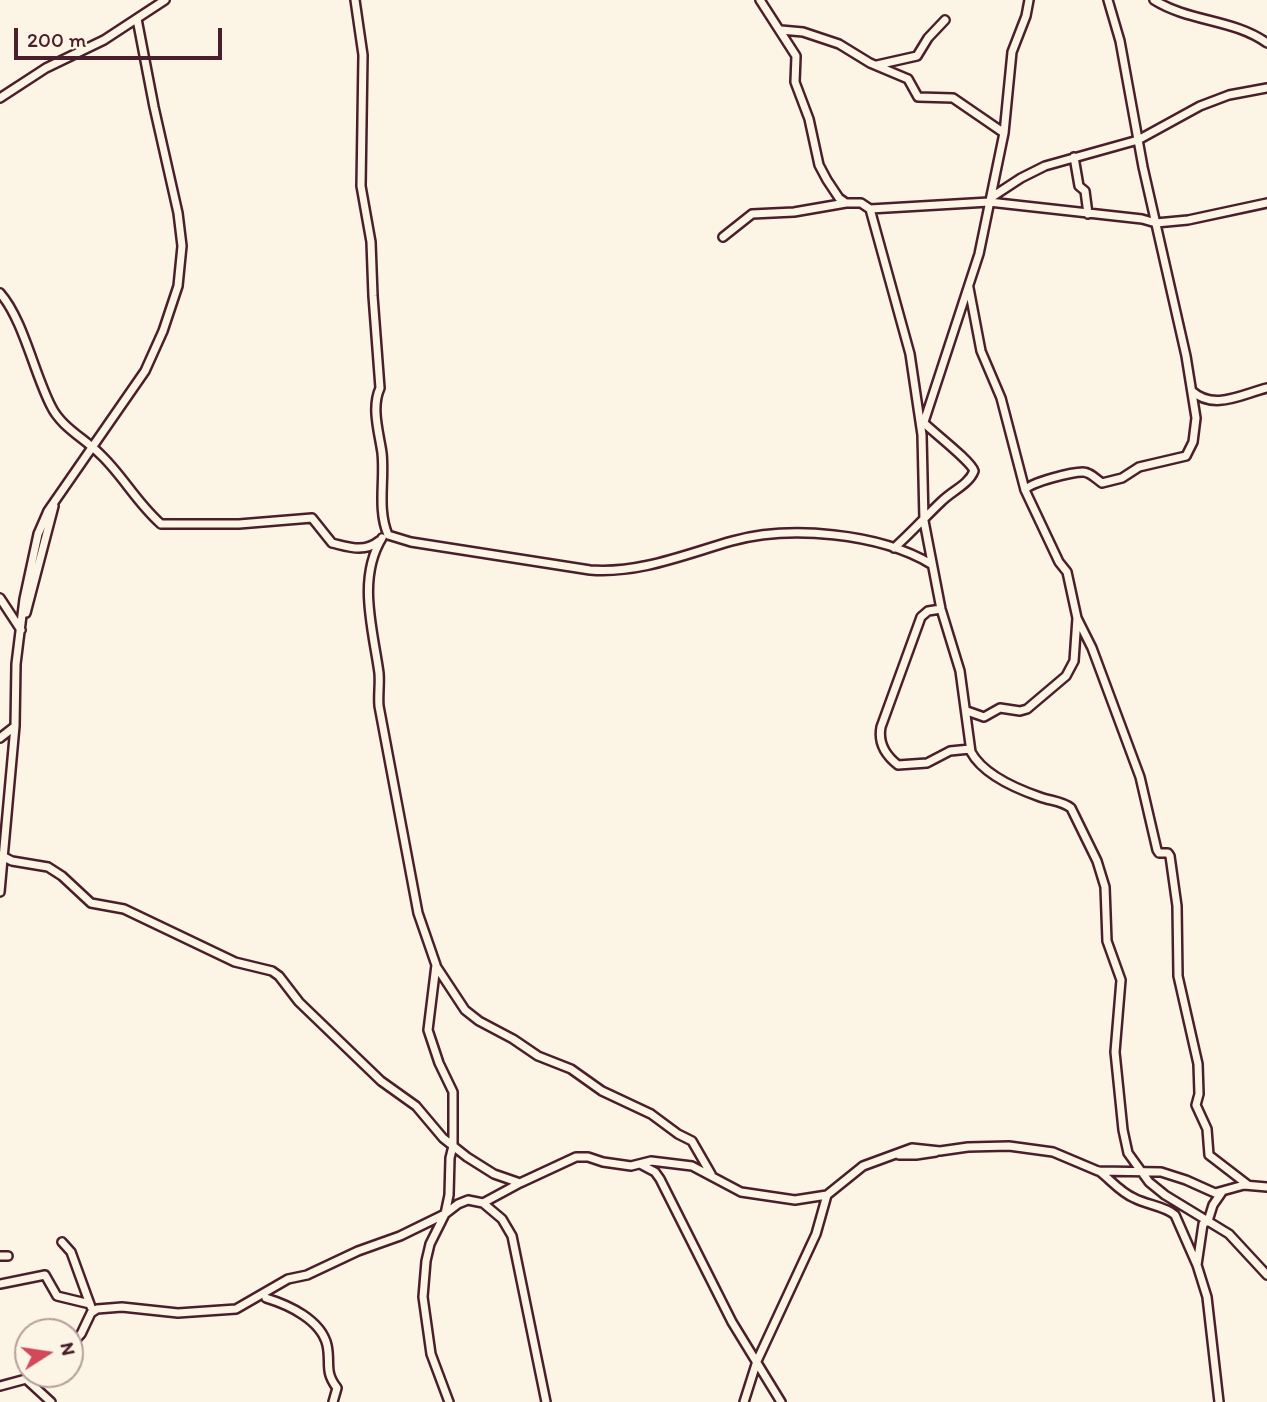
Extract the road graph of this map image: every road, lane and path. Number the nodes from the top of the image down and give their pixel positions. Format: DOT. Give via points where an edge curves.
graph roads {
  1 [pos="165,0"];
  2 [pos="355,0"];
  3 [pos="760,0"];
  4 [pos="1029,0"];
  5 [pos="1108,0"];
  6 [pos="1154,0"];
  7 [pos="137,19"];
  8 [pos="945,20"];
  9 [pos="781,30"];
  10 [pos="1267,43"];
  11 [pos="876,65"];
  12 [pos="1267,88"];
  13 [pos="0,98"];
  14 [pos="1004,133"];
  15 [pos="1138,140"];
  16 [pos="1074,157"];
  17 [pos="991,200"];
  18 [pos="846,203"];
  19 [pos="1267,203"];
  20 [pos="870,209"];
  21 [pos="1088,214"];
  22 [pos="1156,223"];
  23 [pos="723,237"];
  24 [pos="969,288"];
  25 [pos="0,293"];
  26 [pos="1267,388"];
  27 [pos="1192,390"];
  28 [pos="923,422"];
  29 [pos="922,435"];
  30 [pos="94,448"];
  31 [pos="1025,490"];
  32 [pos="924,521"];
  33 [pos="385,537"];
  34 [pos="894,548"];
  35 [pos="931,564"];
  36 [pos="0,598"];
  37 [pos="941,608"];
  38 [pos="1077,618"];
  39 [pos="22,631"];
  40 [pos="967,710"];
  41 [pos="15,726"];
  42 [pos="0,738"];
  43 [pos="970,749"];
  44 [pos="2,856"];
  45 [pos="0,892"];
  46 [pos="436,965"];
  47 [pos="453,1146"];
  48 [pos="651,1161"];
  49 [pos="631,1166"];
  50 [pos="1098,1171"];
  51 [pos="655,1172"];
  52 [pos="1140,1172"];
  53 [pos="711,1175"];
  54 [pos="520,1183"];
  55 [pos="1250,1187"];
  56 [pos="1267,1187"];
  57 [pos="1222,1192"];
  58 [pos="827,1195"];
  59 [pos="483,1203"];
  60 [pos="445,1214"];
  61 [pos="1208,1221"];
  62 [pos="62,1242"];
  63 [pos="1197,1265"];
  64 [pos="1267,1275"];
  65 [pos="0,1284"];
  66 [pos="266,1298"];
  67 [pos="92,1307"];
  68 [pos="84,1327"];
  69 [pos="757,1361"];
  70 [pos="39,1388"];
  71 [pos="51,1402"];
  72 [pos="333,1402"];
  73 [pos="449,1402"];
  74 [pos="545,1402"];
  75 [pos="744,1402"];
  76 [pos="781,1402"];
  77 [pos="1219,1402"];
  1 -- 7 [label="street"];
  2 -- 33 [label="street" via="363,55 360,186 373,263"];
  3 -- 9 [label="street"];
  4 -- 14 [label="street" via="1012,52"];
  5 -- 15 [label="street"];
  6 -- 10 [label="street" via="1243,29"];
  7 -- 13 [label="street"];
  7 -- 30 [label="street" via="178,212 182,264 171,310 145,371"];
  8 -- 11 [label="street" via="917,55"];
  9 -- 11 [label="street" via="839,44"];
  9 -- 18 [label="street" via="796,56 795,82 819,165"];
  11 -- 14 [label="street" via="908,79 918,97 958,100"];
  12 -- 15 [label="street" via="1200,106"];
  14 -- 17 [label="street"];
  15 -- 16 [label="street"];
  15 -- 22 [label="street"];
  16 -- 17 [label="street" via="1021,178"];
  16 -- 21 [label="street"];
  17 -- 20 [label="street"];
  17 -- 21 [label="street"];
  17 -- 24 [label="street"];
  18 -- 20 [label="street" via="861,203"];
  18 -- 23 [label="street" via="752,214"];
  19 -- 22 [label="street"];
  20 -- 29 [label="street" via="910,354"];
  21 -- 22 [label="street"];
  22 -- 27 [label="street"];
  24 -- 28 [label="street"];
  24 -- 31 [label="street" via="981,351 1000,395"];
  25 -- 30 [label="street" via="16,318 52,408"];
  26 -- 27 [label="street" via="1215,401"];
  27 -- 31 [label="street" via="1195,433 1186,456 1139,467 1108,482 1080,472 1039,481"];
  28 -- 29 [label="street"];
  28 -- 32 [label="street" via="971,462 974,471"];
  29 -- 32 [label="street"];
  30 -- 33 [label="street" via="161,524 312,518 332,543 362,548"];
  30 -- 39 [label="street" via="55,500 38,534"];
  31 -- 38 [label="street" via="1067,572"];
  32 -- 34 [label="street"];
  32 -- 35 [label="street"];
  33 -- 34 [label="street" via="594,570 639,568 740,539 768,536 830,532"];
  33 -- 46 [label="street" via="376,548 368,595 379,706 418,913"];
  34 -- 35 [label="street"];
  35 -- 37 [label="street"];
  36 -- 39 [label="street"];
  37 -- 40 [label="street"];
  37 -- 43 [label="street" via="921,617 881,727 881,742 898,765 927,763 950,751"];
  38 -- 40 [label="street" via="1071,669 1031,707 1020,711 1000,708 984,717"];
  38 -- 55 [label="street" via="1140,777 1157,850 1170,856 1177,906 1178,976 1197,1056 1196,1106 1207,1129 1209,1155"];
  39 -- 41 [label="street" via="16,664"];
  40 -- 43 [label="street"];
  41 -- 42 [label="street"];
  41 -- 44 [label="street"];
  43 -- 52 [label="street" via="992,772 1071,808 1097,860 1107,896 1107,942 1121,980 1115,1052 1123,1130 1128,1153"];
  44 -- 45 [label="street"];
  44 -- 47 [label="street" via="48,867 91,902 124,909 235,962 272,971 311,1014 381,1081 416,1106"];
  46 -- 47 [label="street" via="429,1030 453,1092"];
  46 -- 53 [label="street" via="463,1006 479,1021 692,1141"];
  47 -- 54 [label="street" via="494,1174"];
  47 -- 60 [label="street"];
  48 -- 49 [label="street"];
  48 -- 51 [label="street"];
  48 -- 53 [label="street" via="692,1166"];
  49 -- 51 [label="street" via="642,1164"];
  49 -- 54 [label="street" via="576,1157"];
  50 -- 52 [label="street"];
  50 -- 58 [label="street" via="1053,1152 1028,1148 912,1148 863,1166"];
  50 -- 63 [label="street" via="1124,1193 1173,1212"];
  51 -- 69 [label="street"];
  52 -- 57 [label="street" via="1161,1172 1209,1192"];
  52 -- 61 [label="street" via="1165,1195"];
  53 -- 58 [label="street" via="741,1192 795,1200"];
  54 -- 59 [label="street"];
  55 -- 56 [label="street"];
  55 -- 57 [label="street"];
  57 -- 61 [label="street"];
  58 -- 69 [label="street" via="816,1234"];
  59 -- 60 [label="street" via="468,1200"];
  59 -- 74 [label="street" via="506,1224 514,1242"];
  60 -- 67 [label="street" via="382,1244 288,1279 236,1309 178,1313"];
  60 -- 73 [label="street" via="425,1261 423,1297 431,1354"];
  61 -- 63 [label="street" via="1203,1224"];
  61 -- 64 [label="street" via="1229,1234"];
  62 -- 67 [label="street" via="71,1252"];
  63 -- 77 [label="street" via="1208,1297"];
  65 -- 67 [label="street" via="45,1275 57,1296"];
  66 -- 72 [label="street" via="287,1305 323,1335 328,1373 337,1388"];
  67 -- 68 [label="street"];
  69 -- 75 [label="street"];
  69 -- 76 [label="street"];
  70 -- 71 [label="street"];
}
